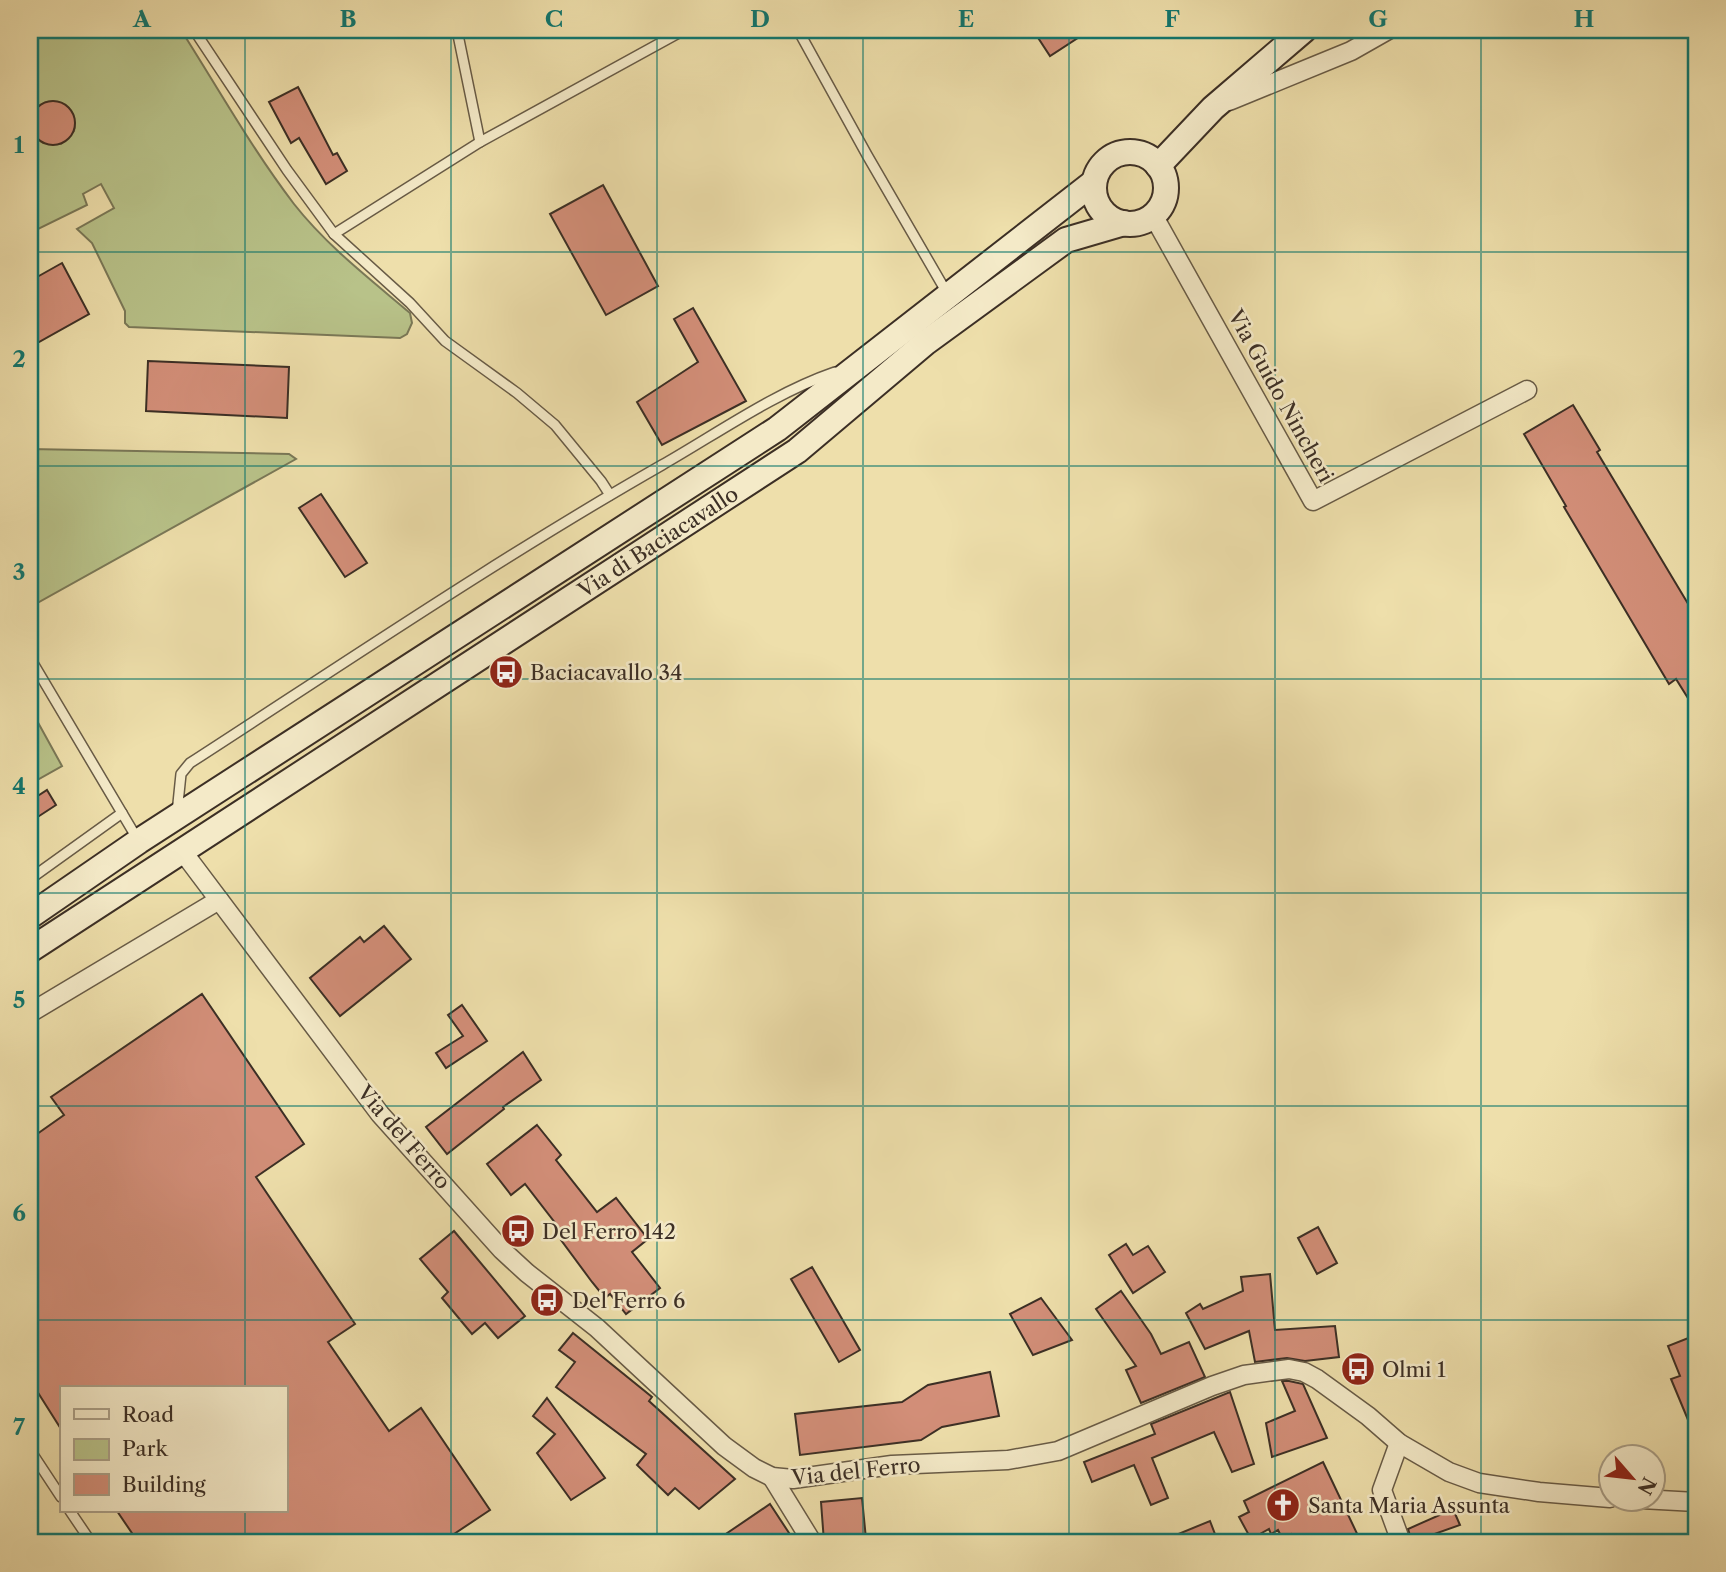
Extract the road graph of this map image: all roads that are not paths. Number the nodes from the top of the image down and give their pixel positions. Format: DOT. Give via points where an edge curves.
graph roads {
  1 [pos="194,30"];
  2 [pos="457,30"];
  3 [pos="684,30"];
  4 [pos="797,30"];
  5 [pos="1304,30"];
  6 [pos="1388,30"];
  7 [pos="1213,108"];
  8 [pos="480,142"];
  9 [pos="1158,166"];
  10 [pos="1094,182"];
  11 [pos="1153,215"];
  12 [pos="1124,223"];
  13 [pos="334,234"];
  14 [pos="949,296"];
  15 [pos="863,363"];
  16 [pos="1527,390"];
  17 [pos="610,495"];
  18 [pos="30,658"];
  19 [pos="122,813"];
  20 [pos="177,817"];
  21 [pos="139,841"];
  22 [pos="183,852"];
  23 [pos="30,879"];
  24 [pos="219,900"];
  25 [pos="30,916"];
  26 [pos="30,950"];
  27 [pos="30,1013"];
  28 [pos="1399,1443"];
  29 [pos="30,1450"];
  30 [pos="772,1477"];
  31 [pos="60,1495"];
  32 [pos="1596,1497"];
  33 [pos="1666,1501"];
  34 [pos="1696,1502"];
  35 [pos="71,1512"];
  36 [pos="91,1542"];
  37 [pos="812,1542"];
  38 [pos="1401,1542"];
  1 -- 13 [label="lane"];
  2 -- 8 [label="lane"];
  3 -- 8 [label="lane"];
  4 -- 14 [label="lane"];
  5 -- 7 [label="main road"];
  6 -- 7 [label="street" via="1351,51"];
  7 -- 9 [label="main road"];
  8 -- 13 [label="lane"];
  9 -- 10 [label="main road, Via di Baciacavallo" via="1143,155 1124,152 1101,166"];
  9 -- 11 [label="main road" via="1165,193"];
  10 -- 12 [label="main road" via="1100,208 1109,218"];
  10 -- 14 [label="main road, Via di Baciacavallo"];
  11 -- 12 [label="main road, Via di Baciacavallo"];
  11 -- 16 [label="street, Via Guido Nincheri" via="1313,501"];
  12 -- 22 [label="main road, Via di Baciacavallo" via="1066,240 926,343 797,452"];
  13 -- 17 [label="lane" via="445,341 555,425"];
  14 -- 15 [label="main road, Via di Baciacavallo"];
  15 -- 17 [label="lane" via="799,386"];
  15 -- 20 [label="main road, Via di Baciacavallo" via="777,429"];
  17 -- 20 [label="lane" via="190,763 181,774"];
  18 -- 19 [label="lane"];
  19 -- 21 [label="lane"];
  19 -- 23 [label="lane"];
  20 -- 21 [label="main road"];
  21 -- 25 [label="main road"];
  22 -- 24 [label="street, Via del Ferro"];
  22 -- 26 [label="main road"];
  24 -- 27 [label="street"];
  24 -- 30 [label="street, Via del Ferro" via="380,1114 502,1250 597,1328 724,1446"];
  28 -- 30 [label="street, Via del Ferro" via="1327,1385 1289,1369 1244,1375 1212,1386 1058,1451 1008,1460 892,1465 793,1479"];
  28 -- 32 [label="street, Via del Ferro" via="1449,1472 1479,1483"];
  28 -- 38 [label="street" via="1382,1490"];
  29 -- 31 [label="lane"];
  30 -- 37 [label="street"];
  33 -- 34 [label="street"];
  35 -- 36 [label="lane"];
}
